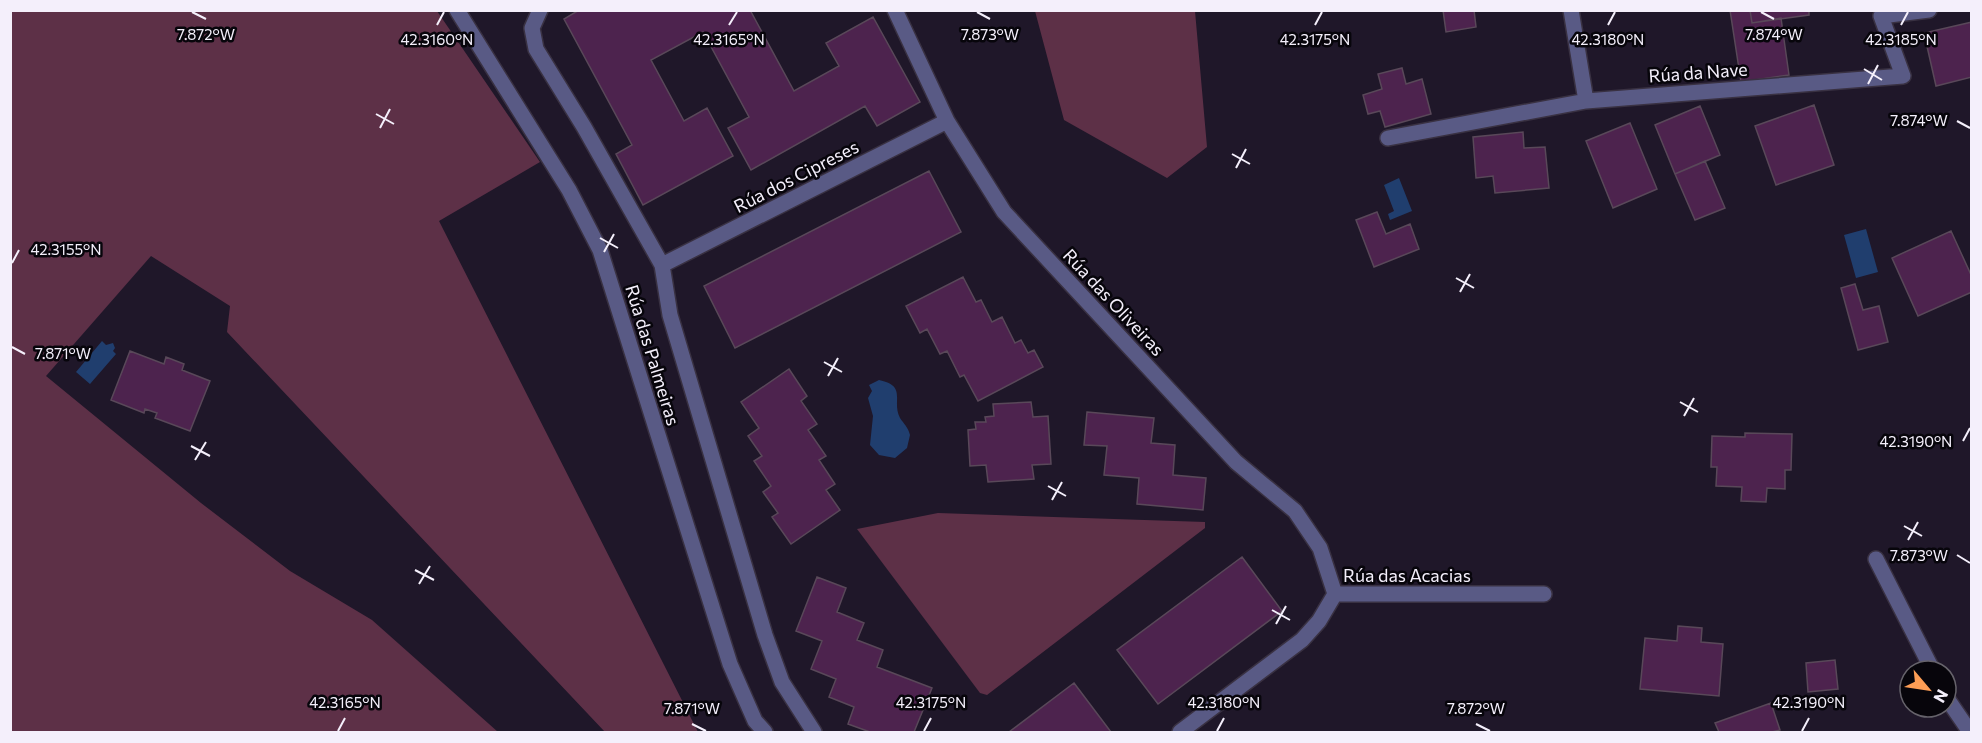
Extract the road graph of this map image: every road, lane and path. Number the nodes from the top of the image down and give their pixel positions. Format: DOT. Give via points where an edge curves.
graph roads {
  1 [pos="457,10"];
  2 [pos="540,10"];
  3 [pos="895,10"];
  4 [pos="1571,10"];
  5 [pos="1929,10"];
  6 [pos="1586,101"];
  7 [pos="947,121"];
  8 [pos="1388,138"];
  9 [pos="662,265"];
  10 [pos="1876,559"];
  11 [pos="1335,594"];
  12 [pos="1545,594"];
  13 [pos="1927,659"];
  14 [pos="1958,714"];
  15 [pos="765,732"];
  16 [pos="814,732"];
  17 [pos="1180,732"];
  18 [pos="1970,732"];
  1 -- 15 [label="street, Rúa das Palmeiras" via="569,190 600,250 730,664 755,721"];
  2 -- 9 [label="street, Rúa das Palmeiras" via="532,28 536,50"];
  3 -- 7 [label="street, Rúa das Oliveiras"];
  4 -- 6 [label="street"];
  5 -- 6 [label="street, Rúa da Nave" via="1881,16 1903,76"];
  6 -- 8 [label="street, Rúa da Nave"];
  7 -- 9 [label="street, Rúa dos Cipreses"];
  7 -- 11 [label="street, Rúa das Oliveiras" via="1004,212 1236,462 1295,511 1320,548"];
  9 -- 16 [label="street, Rúa das Palmeiras" via="670,315 765,635 782,682"];
  10 -- 13 [label="street"];
  11 -- 12 [label="street, Rúa das Acacias"];
  11 -- 17 [label="street, Rúa das Acacias" via="1302,640"];
  14 -- 18 [label="street"];
}
